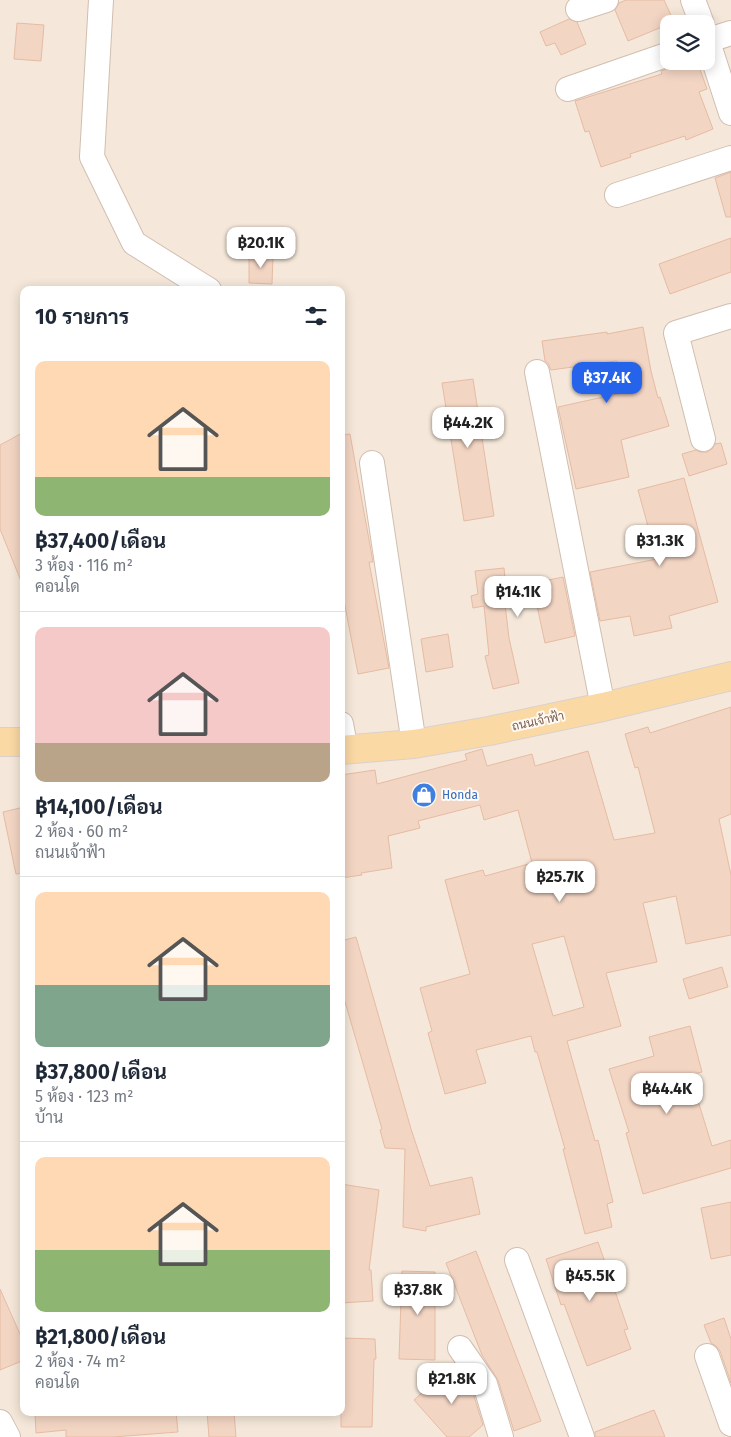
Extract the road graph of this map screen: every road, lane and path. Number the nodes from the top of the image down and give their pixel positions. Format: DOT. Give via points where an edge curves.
graph roads {
  1 [pos="101,0"];
  2 [pos="606,0"];
  3 [pos="693,0"];
  4 [pos="578,9"];
  5 [pos="698,15"];
  6 [pos="731,33"];
  7 [pos="715,35"];
  8 [pos="660,57"];
  9 [pos="715,64"];
  10 [pos="568,89"];
  11 [pos="731,113"];
  12 [pos="731,158"];
  13 [pos="617,195"];
  14 [pos="203,286"];
  15 [pos="731,316"];
  16 [pos="537,372"];
  17 [pos="703,440"];
  18 [pos="372,463"];
  19 [pos="731,676"];
  20 [pos="603,707"];
  21 [pos="345,741"];
  22 [pos="0,742"];
  23 [pos="20,742"];
  24 [pos="414,744"];
  25 [pos="517,1260"];
  26 [pos="460,1348"];
  27 [pos="707,1356"];
  28 [pos="0,1422"];
  29 [pos="731,1424"];
  30 [pos="494,1433"];
  31 [pos="8,1437"];
  32 [pos="582,1437"];
  1 -- 14 [label="street" via="92,157 134,243"];
  2 -- 4 [label="street"];
  3 -- 5 [label="street"];
  6 -- 7 [label="street"];
  8 -- 10 [label="street"];
  9 -- 11 [label="street"];
  12 -- 13 [label="street"];
  15 -- 17 [label="street" via="676,333"];
  16 -- 20 [label="street"];
  18 -- 24 [label="street"];
  19 -- 20 [label="main road, ถนนเจ้าฟ้า"];
  20 -- 24 [label="main road, ถนนเจ้าฟ้า"];
  21 -- 24 [label="main road, ถนนเจ้าฟ้า"];
  22 -- 23 [label="main road"];
  25 -- 32 [label="street"];
  26 -- 30 [label="street" via="485,1384"];
  27 -- 29 [label="street"];
  28 -- 31 [label="street"];
}
